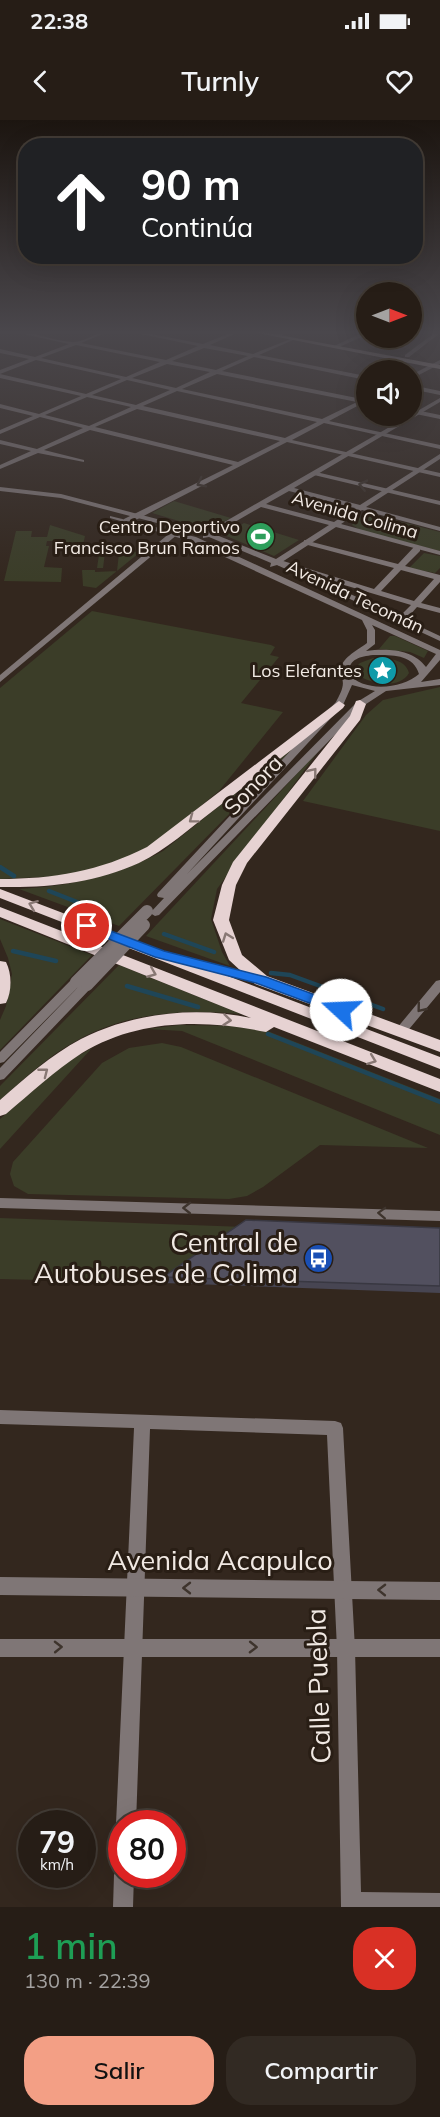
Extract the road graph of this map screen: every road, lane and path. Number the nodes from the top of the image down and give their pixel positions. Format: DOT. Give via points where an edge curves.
graph roads {
  1 [pos="33,414"];
  2 [pos="43,414"];
  3 [pos="120,414"];
  4 [pos="170,414"];
  5 [pos="287,414"];
  6 [pos="338,414"];
  7 [pos="39,416"];
  8 [pos="322,422"];
  9 [pos="396,426"];
  10 [pos="89,428"];
  11 [pos="0,432"];
  12 [pos="382,435"];
  13 [pos="285,440"];
  14 [pos="0,442"];
  15 [pos="440,447"];
  16 [pos="37,451"];
  17 [pos="349,455"];
  18 [pos="440,456"];
  19 [pos="82,461"];
  20 [pos="239,464"];
  21 [pos="0,467"];
  22 [pos="419,470"];
  23 [pos="316,474"];
  24 [pos="440,475"];
  25 [pos="0,489"];
  26 [pos="290,489"];
  27 [pos="18,491"];
  28 [pos="387,491"];
  29 [pos="440,503"];
  30 [pos="262,505"];
  31 [pos="362,507"];
  32 [pos="138,515"];
  33 [pos="127,521"];
  34 [pos="336,524"];
  35 [pos="440,529"];
  36 [pos="174,534"];
  37 [pos="210,534"];
  38 [pos="193,539"];
  39 [pos="307,542"];
  40 [pos="417,549"];
  41 [pos="440,554"];
  42 [pos="276,562"];
  43 [pos="398,568"];
  44 [pos="266,572"];
  45 [pos="440,578"];
  46 [pos="375,592"];
  47 [pos="416,604"];
  48 [pos="440,611"];
  49 [pos="365,618"];
  50 [pos="400,621"];
  51 [pos="381,637"];
  52 [pos="440,640"];
  53 [pos="440,654"];
  54 [pos="355,656"];
  55 [pos="424,675"];
  56 [pos="347,677"];
  57 [pos="0,679"];
  58 [pos="440,682"];
  59 [pos="414,685"];
  60 [pos="382,690"];
  61 [pos="360,704"];
  62 [pos="339,705"];
  63 [pos="0,883"];
  64 [pos="0,893"];
  65 [pos="0,912"];
  66 [pos="151,912"];
  67 [pos="159,954"];
  68 [pos="0,966"];
  69 [pos="261,980"];
  70 [pos="82,984"];
  71 [pos="440,984"];
  72 [pos="0,999"];
  73 [pos="401,1031"];
  74 [pos="322,1041"];
  75 [pos="440,1046"];
  76 [pos="0,1059"];
  77 [pos="440,1063"];
  78 [pos="0,1076"];
  79 [pos="440,1086"];
  80 [pos="0,1110"];
  81 [pos="0,1203"];
  82 [pos="440,1216"];
  83 [pos="0,1418"];
  84 [pos="142,1423"];
  85 [pos="0,1586"];
  86 [pos="136,1588"];
  87 [pos="344,1589"];
  88 [pos="440,1591"];
  89 [pos="134,1646"];
  90 [pos="0,1648"];
  91 [pos="346,1648"];
  92 [pos="440,1648"];
  93 [pos="127,1810"];
  94 [pos="124,1888"];
  95 [pos="440,1903"];
  96 [pos="351,1905"];
  97 [pos="123,1907"];
  1 -- 7 [label="street"];
  2 -- 7 [label="street"];
  3 -- 10 [label="street"];
  4 -- 13 [label="street"];
  5 -- 8 [label="street"];
  6 -- 8 [label="street"];
  7 -- 10 [label="street"];
  7 -- 11 [label="street"];
  8 -- 12 [label="street"];
  8 -- 13 [label="street"];
  9 -- 12 [label="street"];
  10 -- 16 [label="street"];
  10 -- 20 [label="street"];
  12 -- 15 [label="street"];
  12 -- 17 [label="street"];
  13 -- 17 [label="street"];
  13 -- 20 [label="street"];
  14 -- 16 [label="street"];
  16 -- 19 [label="street"];
  16 -- 21 [label="street"];
  17 -- 22 [label="street"];
  17 -- 23 [label="street"];
  18 -- 22 [label="street"];
  20 -- 32 [label="street, one-way"];
  22 -- 24 [label="street"];
  22 -- 28 [label="street"];
  23 -- 26 [label="street"];
  28 -- 23 [label="street, one-way"];
  25 -- 27 [label="street, Avenida Tecomán"];
  26 -- 30 [label="street"];
  26 -- 31 [label="street, Avenida Colima"];
  27 -- 32 [label="street, Avenida Tecomán" via="44,492"];
  27 -- 33 [label="street, Avenida Tecomán"];
  28 -- 29 [label="street"];
  28 -- 31 [label="street"];
  30 -- 34 [label="street, Avenida Colima"];
  30 -- 37 [label="street"];
  31 -- 34 [label="street"];
  31 -- 35 [label="street, Avenida Colima"];
  32 -- 33 [label="street"];
  32 -- 37 [label="street, Avenida Tecomán"];
  33 -- 36 [label="street, Avenida Tecomán"];
  34 -- 39 [label="street"];
  34 -- 40 [label="street, Avenida Colima"];
  36 -- 38 [label="street, Avenida Tecomán"];
  36 -- 57 [label="street"];
  37 -- 38 [label="street"];
  37 -- 42 [label="street, Avenida Tecomán"];
  38 -- 44 [label="street, Avenida Tecomán"];
  39 -- 42 [label="street"];
  39 -- 43 [label="street"];
  40 -- 41 [label="street, Avenida Colima"];
  40 -- 43 [label="street"];
  42 -- 44 [label="street"];
  42 -- 46 [label="street"];
  42 -- 50 [label="street, Avenida Tecomán"];
  43 -- 45 [label="street"];
  43 -- 46 [label="street"];
  44 -- 49 [label="street, Avenida Tecomán"];
  45 -- 47 [label="street"];
  46 -- 47 [label="street"];
  47 -- 48 [label="street"];
  47 -- 50 [label="street"];
  49 -- 51 [label="street, Avenida Tecomán"];
  49 -- 51 [label="street" via="371,630"];
  50 -- 51 [label="street"];
  50 -- 52 [label="street, Avenida Tecomán"];
  51 -- 53 [label="street, Avenida Tecomán"];
  51 -- 54 [label="street"];
  53 -- 55 [label="street"];
  54 -- 55 [label="street" via="396,653 418,662"];
  54 -- 56 [label="street, Sonora" via="344,666"];
  55 -- 59 [label="street"];
  56 -- 60 [label="street, Sonora" via="361,686"];
  56 -- 62 [label="street, Sonora" via="348,685"];
  58 -- 59 [label="street, Sonora"];
  59 -- 60 [label="street, Sonora"];
  60 -- 61 [label="street, Sonora"];
  61 -- 66 [label="street, Sonora"];
  69 -- 61 [label="highway, one-way" via="235,957 221,920 229,885 240,862 356,717"];
  62 -- 63 [label="highway, one-way" via="134,860 62,881"];
  62 -- 66 [label="street, Sonora"];
  67 -- 64 [label="highway, one-way"];
  65 -- 74 [label="highway, one-way"];
  66 -- 70 [label="street, bridge"];
  67 -- 69 [label="highway"];
  67 -- 77 [label="highway"];
  68 -- 72 [label="highway"];
  69 -- 73 [label="highway"];
  70 -- 76 [label="street"];
  70 -- 78 [label="street"];
  71 -- 73 [label="street, one-way"];
  73 -- 75 [label="highway"];
  74 -- 79 [label="highway, one-way"];
  80 -- 74 [label="highway, one-way" via="65,1057 108,1034 138,1025 196,1018 230,1020"];
  82 -- 81 [label="street, one-way"];
  83 -- 84 [label="street"];
  84 -- 86 [label="street"];
  84 -- 87 [label="street, Calle Puebla" via="335,1428"];
  85 -- 86 [label="street, Avenida Acapulco"];
  87 -- 86 [label="street, Avenida Acapulco, one-way"];
  86 -- 89 [label="street"];
  88 -- 87 [label="street, Avenida Acapulco, one-way"];
  87 -- 91 [label="street, Calle Puebla"];
  90 -- 89 [label="street, one-way"];
  89 -- 91 [label="street, one-way"];
  89 -- 93 [label="street"];
  91 -- 92 [label="street"];
  91 -- 96 [label="street, Calle Puebla"];
  94 -- 97 [label="street"];
  95 -- 96 [label="street"];
}
